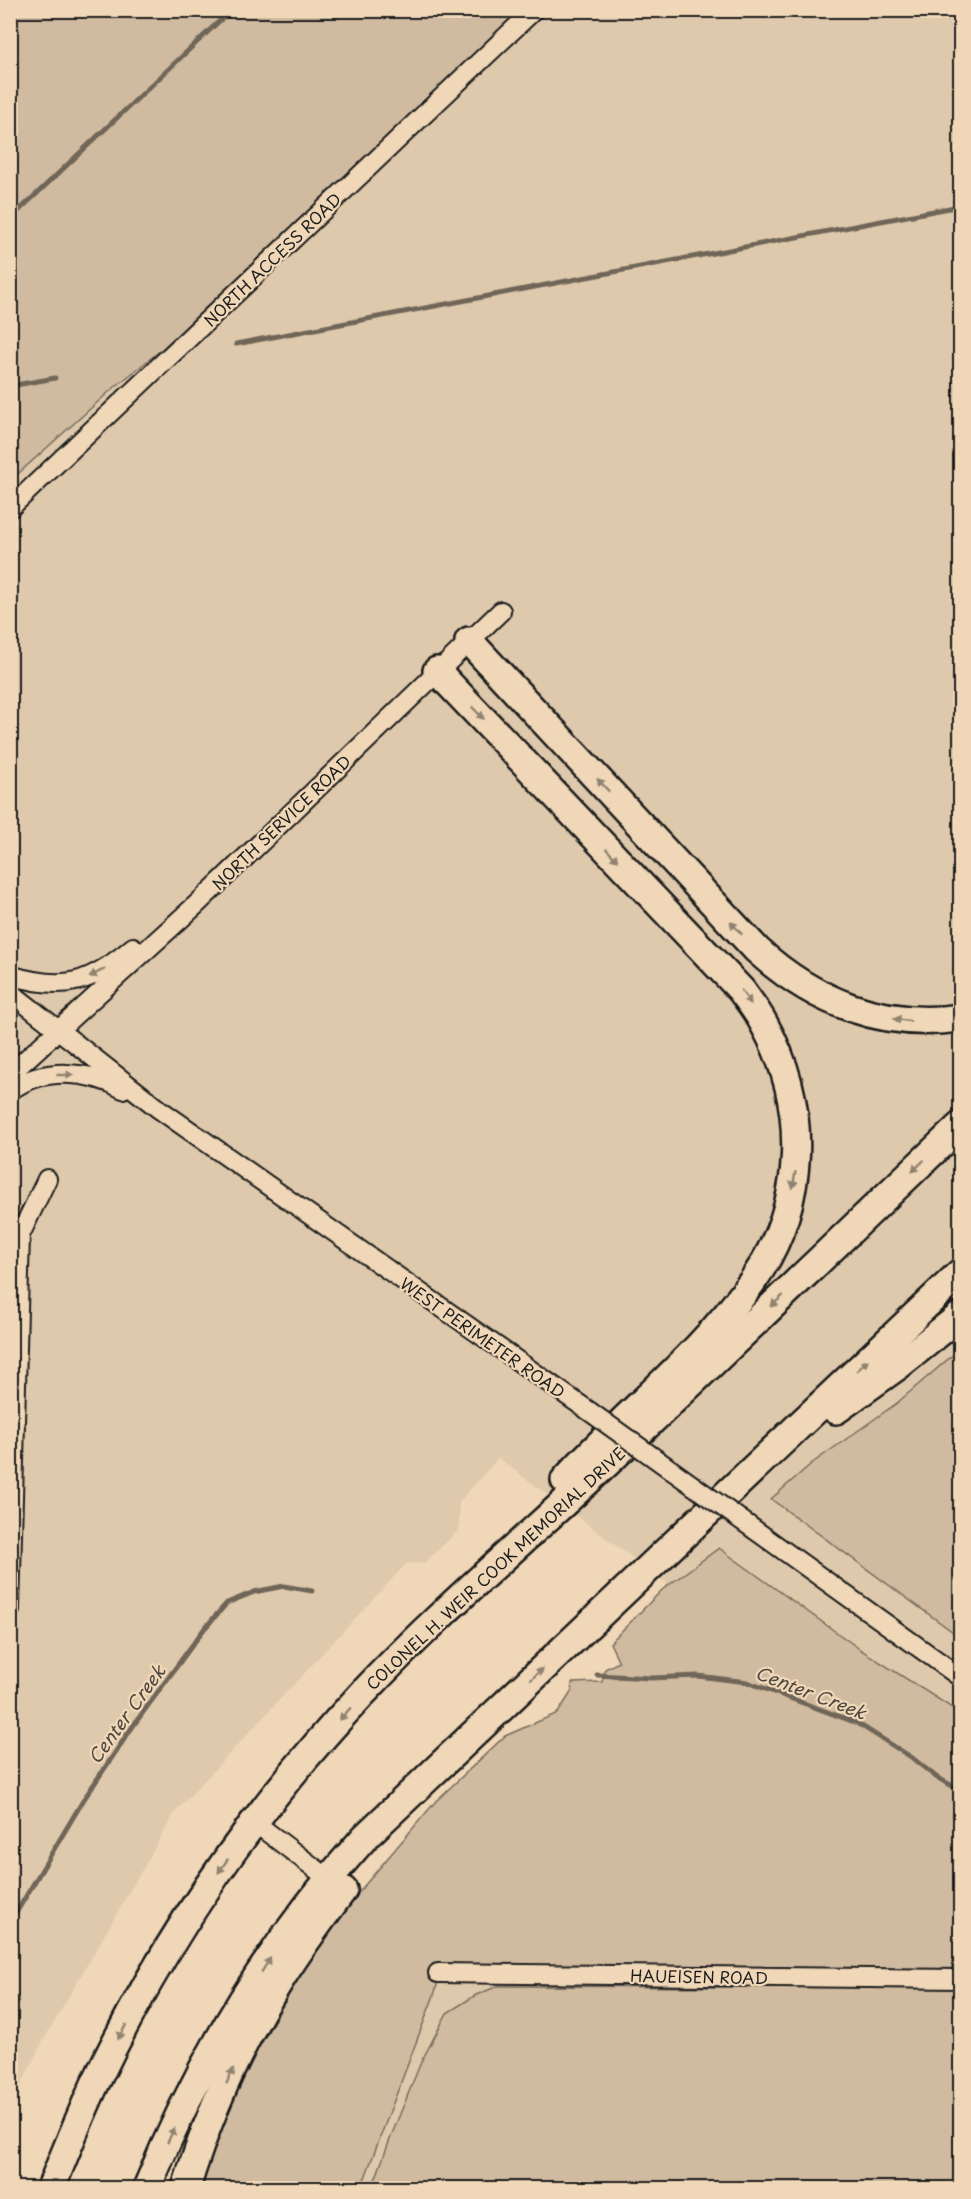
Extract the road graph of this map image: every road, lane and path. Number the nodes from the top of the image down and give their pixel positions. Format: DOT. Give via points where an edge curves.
graph roads {
  1 [pos="534,10"];
  2 [pos="10,508"];
  3 [pos="501,611"];
  4 [pos="469,641"];
  5 [pos="437,671"];
  6 [pos="197,904"];
  7 [pos="10,975"];
  8 [pos="10,992"];
  9 [pos="960,1018"];
  10 [pos="59,1031"];
  11 [pos="10,1074"];
  12 [pos="10,1091"];
  13 [pos="159,1109"];
  14 [pos="960,1126"];
  15 [pos="47,1179"];
  16 [pos="960,1273"];
  17 [pos="960,1316"];
  18 [pos="759,1464"];
  19 [pos="460,1598"];
  20 [pos="10,1610"];
  21 [pos="960,1677"];
  22 [pos="494,1714"];
  23 [pos="254,1822"];
  24 [pos="329,1879"];
  25 [pos="438,1973"];
  26 [pos="960,1979"];
  27 [pos="53,2188"];
  28 [pos="147,2188"];
  29 [pos="186,2188"];
  1 -- 2 [label="street, NORTH ACCESS ROAD"];
  3 -- 4 [label="street, NORTH SERVICE ROAD"];
  4 -- 5 [label="street, NORTH SERVICE ROAD"];
  9 -- 4 [label="highway, one-way" via="932,1022 884,1017 823,997 789,978 757,950"];
  5 -- 6 [label="street, NORTH SERVICE ROAD"];
  5 -- 19 [label="highway, one-way" via="741,990 764,1022 781,1059 792,1097 797,1136 790,1199 778,1237 753,1281 700,1343 588,1454"];
  6 -- 7 [label="street, one-way" via="117,961 79,981 48,984"];
  6 -- 10 [label="street, NORTH SERVICE ROAD"];
  8 -- 10 [label="street, WEST PERIMETER ROAD"];
  10 -- 11 [label="street, NORTH SERVICE ROAD"];
  10 -- 13 [label="street, WEST PERIMETER ROAD"];
  12 -- 13 [label="street, one-way" via="36,1078 78,1075 115,1085"];
  13 -- 21 [label="street, WEST PERIMETER ROAD, bridge"];
  14 -- 19 [label="highway, COLONEL H. WEIR COOK MEMORIAL DRIVE, one-way"];
  15 -- 20 [label="street" via="20,1235"];
  18 -- 16 [label="highway, one-way"];
  17 -- 18 [label="highway" via="899,1365"];
  22 -- 18 [label="highway, one-way"];
  19 -- 23 [label="highway, COLONEL H. WEIR COOK MEMORIAL DRIVE, one-way" via="364,1692"];
  22 -- 24 [label="highway" via="365,1837"];
  29 -- 22 [label="highway, one-way" via="218,2102 274,1989 358,1869"];
  23 -- 24 [label="street"];
  23 -- 27 [label="highway, COLONEL H. WEIR COOK MEMORIAL DRIVE, one-way" via="174,1940 115,2045 72,2136"];
  28 -- 24 [label="highway, one-way" via="185,2105 238,2007"];
  25 -- 26 [label="street, HAUEISEN ROAD"];
}
